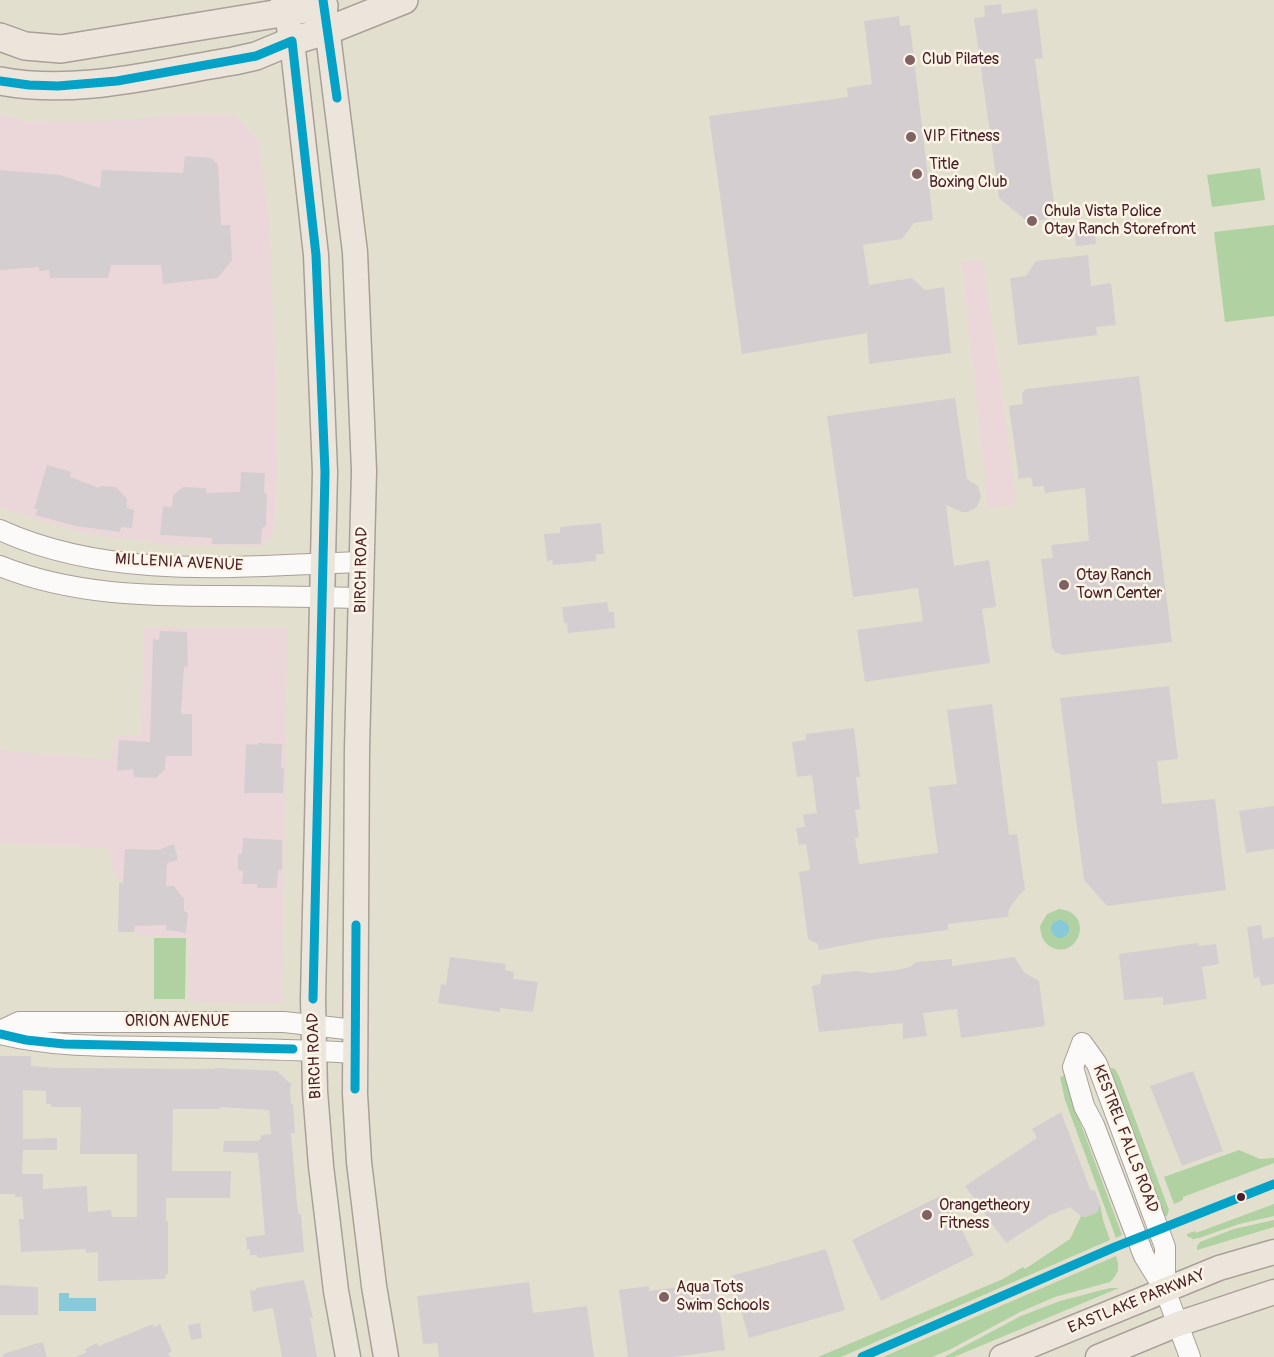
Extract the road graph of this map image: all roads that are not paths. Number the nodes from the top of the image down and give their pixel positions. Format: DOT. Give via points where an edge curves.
graph roads {
  1 [pos="404,0"];
  2 [pos="284,7"];
  3 [pos="325,12"];
  4 [pos="0,37"];
  5 [pos="292,40"];
  6 [pos="0,81"];
  7 [pos="0,530"];
  8 [pos="362,562"];
  9 [pos="323,564"];
  10 [pos="0,566"];
  11 [pos="322,597"];
  12 [pos="361,598"];
  13 [pos="314,1026"];
  14 [pos="0,1032"];
  15 [pos="355,1041"];
  16 [pos="314,1050"];
  17 [pos="1274,1252"];
  18 [pos="1165,1290"];
  19 [pos="1274,1292"];
  20 [pos="1178,1324"];
  21 [pos="348,1357"];
  22 [pos="386,1357"];
  23 [pos="1002,1357"];
  24 [pos="1098,1357"];
  25 [pos="1190,1357"];
  1 -- 3 [label="highway"];
  2 -- 3 [label="highway"];
  2 -- 4 [label="highway" via="235,20 61,49 25,46"];
  2 -- 5 [label="main road, BIRCH ROAD"];
  3 -- 5 [label="highway"];
  3 -- 8 [label="main road, BIRCH ROAD" via="355,252 364,471"];
  5 -- 6 [label="highway" via="234,61 96,83 52,86"];
  5 -- 9 [label="main road, BIRCH ROAD" via="316,255 325,472"];
  7 -- 9 [label="street, MILLENIA AVENUE" via="50,549 135,563 216,567"];
  8 -- 9 [label="street, MILLENIA AVENUE"];
  8 -- 12 [label="main road, BIRCH ROAD"];
  9 -- 11 [label="main road, BIRCH ROAD"];
  10 -- 11 [label="street, MILLENIA AVENUE" via="37,579 127,594"];
  11 -- 12 [label="street, MILLENIA AVENUE"];
  11 -- 13 [label="main road, BIRCH ROAD"];
  12 -- 15 [label="main road, BIRCH ROAD"];
  13 -- 14 [label="street, ORION AVENUE" via="284,1022 19,1022"];
  13 -- 15 [label="street, ORION AVENUE"];
  13 -- 16 [label="main road, BIRCH ROAD"];
  14 -- 16 [label="street, ORION AVENUE" via="26,1040 64,1044"];
  15 -- 16 [label="street, ORION AVENUE"];
  15 -- 22 [label="main road, BIRCH ROAD" via="360,1162"];
  16 -- 21 [label="main road, BIRCH ROAD" via="321,1166"];
  17 -- 18 [label="main road, EASTLAKE PARKWAY"];
  18 -- 18 [label="street, KESTREL FALLS ROAD" via="1165,1247 1097,1064 1082,1043 1073,1067 1084,1106 1144,1256"];
  18 -- 20 [label="street, KESTREL FALLS ROAD"];
  18 -- 23 [label="main road, EASTLAKE PARKWAY"];
  19 -- 20 [label="main road"];
  20 -- 24 [label="main road"];
  20 -- 25 [label="street, KESTREL FALLS ROAD"];
}
